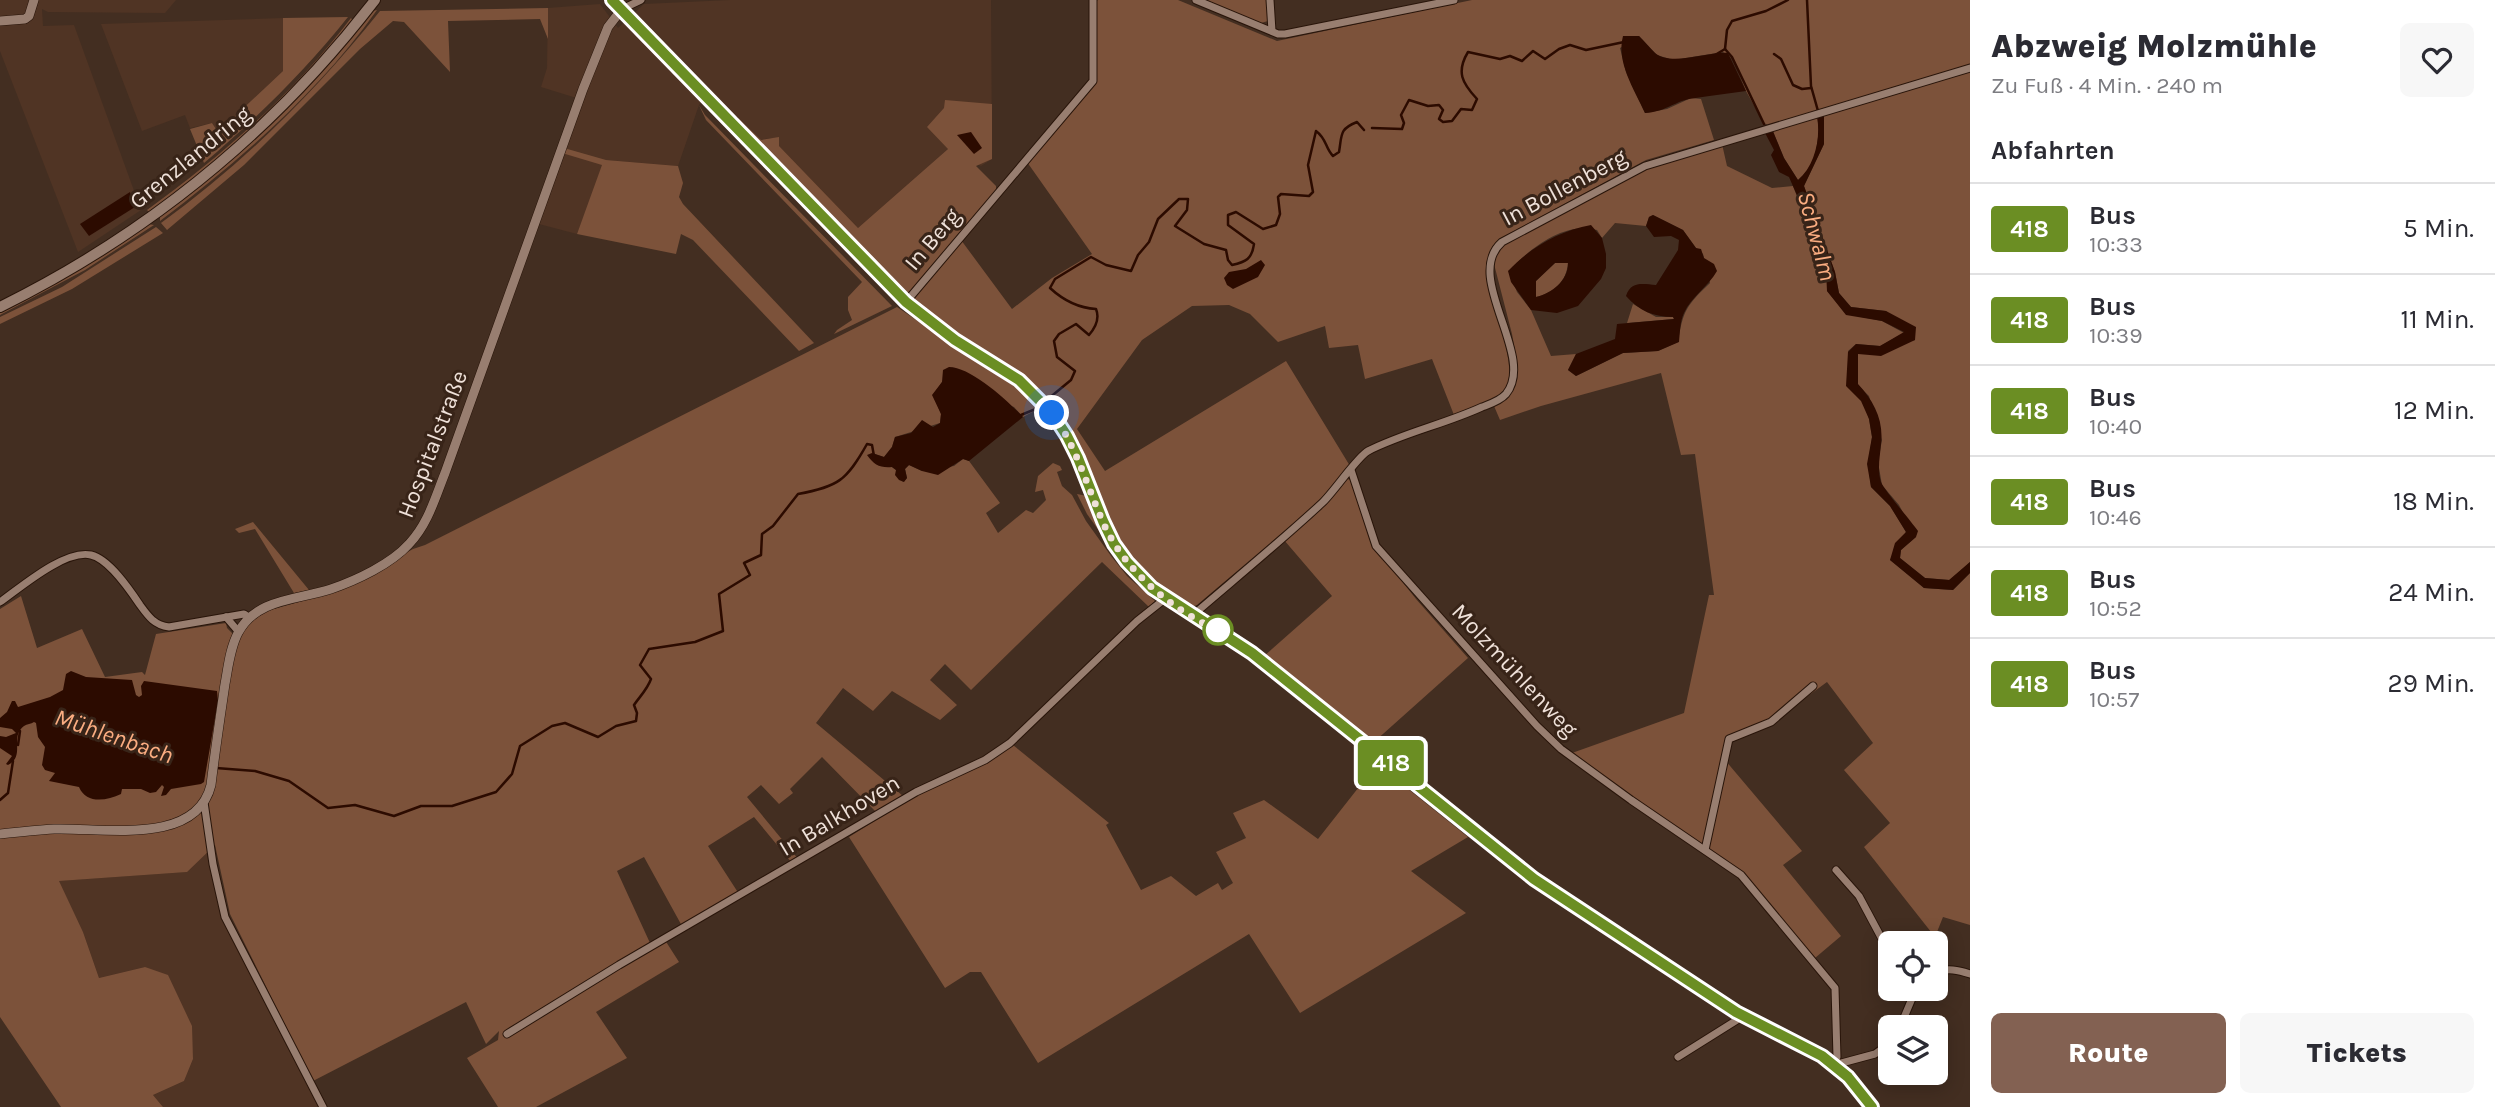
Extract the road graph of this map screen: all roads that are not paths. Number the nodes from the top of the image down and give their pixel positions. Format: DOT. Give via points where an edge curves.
graph roads {
  1 [pos="34,0"];
  2 [pos="375,0"];
  3 [pos="612,0"];
  4 [pos="641,0"];
  5 [pos="1093,0"];
  6 [pos="1196,0"];
  7 [pos="1270,0"];
  8 [pos="1454,0"];
  9 [pos="622,9"];
  10 [pos="0,21"];
  11 [pos="1272,31"];
  12 [pos="1970,68"];
  13 [pos="906,302"];
  14 [pos="0,307"];
  15 [pos="1351,470"];
  16 [pos="1166,598"];
  17 [pos="0,602"];
  18 [pos="1193,615"];
  19 [pos="226,617"];
  20 [pos="250,618"];
  21 [pos="238,631"];
  22 [pos="1813,686"];
  23 [pos="204,802"];
  24 [pos="0,834"];
  25 [pos="1705,850"];
  26 [pos="1836,870"];
  27 [pos="1878,932"];
  28 [pos="1948,969"];
  29 [pos="1970,974"];
  30 [pos="1740,1015"];
  31 [pos="507,1034"];
  32 [pos="1878,1052"];
  33 [pos="1678,1057"];
  34 [pos="1834,1065"];
  35 [pos="323,1107"];
  36 [pos="1872,1107"];
  1 -- 10 [label="street" via="25,19"];
  2 -- 14 [label="main road, Grenzlandring" via="303,86 208,174 111,245"];
  3 -- 9 [label="main road, In Berg"];
  4 -- 9 [label="street"];
  5 -- 13 [label="street, In Berg" via="1093,81"];
  6 -- 11 [label="street"];
  7 -- 11 [label="street"];
  8 -- 11 [label="street" via="1285,34"];
  9 -- 13 [label="main road, In Berg"];
  9 -- 20 [label="street, Hospitalstraße" via="608,27 583,89 423,525 407,547 370,570 330,589 276,602"];
  12 -- 15 [label="street, In Bollenberg" via="1645,166 1502,242 1491,265 1513,363 1507,393 1465,415 1364,452"];
  13 -- 16 [label="main road" via="1019,380 1052,413 1067,436 1114,544"];
  15 -- 18 [label="street, In Bollenberg" via="1324,501"];
  15 -- 25 [label="street, Molzmühlenweg" via="1376,545 1537,726 1571,756"];
  16 -- 18 [label="main road"];
  16 -- 31 [label="street, In Balkhoven" via="1010,743 985,760 916,792"];
  17 -- 19 [label="street" via="49,568 84,554 105,563 160,626"];
  18 -- 30 [label="main road" via="1252,653 1534,879"];
  19 -- 20 [label="street" via="244,614"];
  19 -- 21 [label="street"];
  20 -- 21 [label="street, Hospitalstraße"];
  21 -- 23 [label="street, Hospitalstraße" via="228,666 211,785"];
  22 -- 25 [label="street" via="1771,722 1729,739"];
  23 -- 24 [label="street" via="186,819 153,828"];
  23 -- 35 [label="street" via="225,917"];
  25 -- 34 [label="street, Molzmühlenweg" via="1741,875 1835,988"];
  26 -- 27 [label="street" via="1859,896"];
  28 -- 29 [label="street"];
  30 -- 33 [label="street"];
  30 -- 34 [label="main road"];
  32 -- 34 [label="street"];
  34 -- 36 [label="main road"];
}
